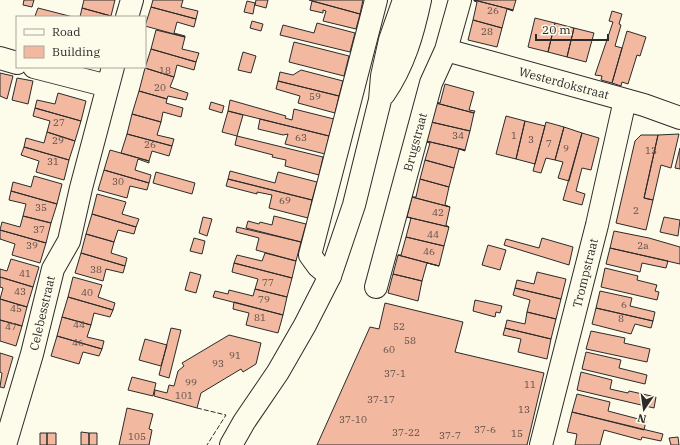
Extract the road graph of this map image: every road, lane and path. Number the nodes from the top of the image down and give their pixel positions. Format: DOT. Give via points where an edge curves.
graph roads {
  1 [pos="132,0"];
  2 [pos="376,0"];
  3 [pos="404,0"];
  4 [pos="420,0"];
  5 [pos="460,0"];
  6 [pos="127,16"];
  7 [pos="446,50"];
  8 [pos="0,58"];
  9 [pos="16,63"];
  10 [pos="42,68"];
  11 [pos="111,77"];
  12 [pos="380,100"];
  13 [pos="625,100"];
  14 [pos="680,118"];
  15 [pos="330,276"];
  16 [pos="376,287"];
  17 [pos="5,445"];
  18 [pos="231,445"];
  19 [pos="541,445"];
  1 -- 6 [label="street"];
  2 -- 15 [label="street" via="310,255"];
  3 -- 12 [label="street" via="388,47"];
  4 -- 12 [label="street" via="404,57 395,78"];
  5 -- 7 [label="street, Brugstraat"];
  7 -- 13 [label="street, Westerdokstraat"];
  7 -- 16 [label="street, Brugstraat" via="431,83"];
  8 -- 9 [label="street"];
  10 -- 11 [label="street"];
  11 -- 17 [label="street, Celebesstraat" via="81,188 70,241 53,269 32,354"];
  12 -- 15 [label="street" via="354,206"];
  13 -- 14 [label="street, Westerdokstraat"];
  13 -- 19 [label="street, Trompstraat" via="597,225"];
  15 -- 18 [label="street" via="278,372"];
}
